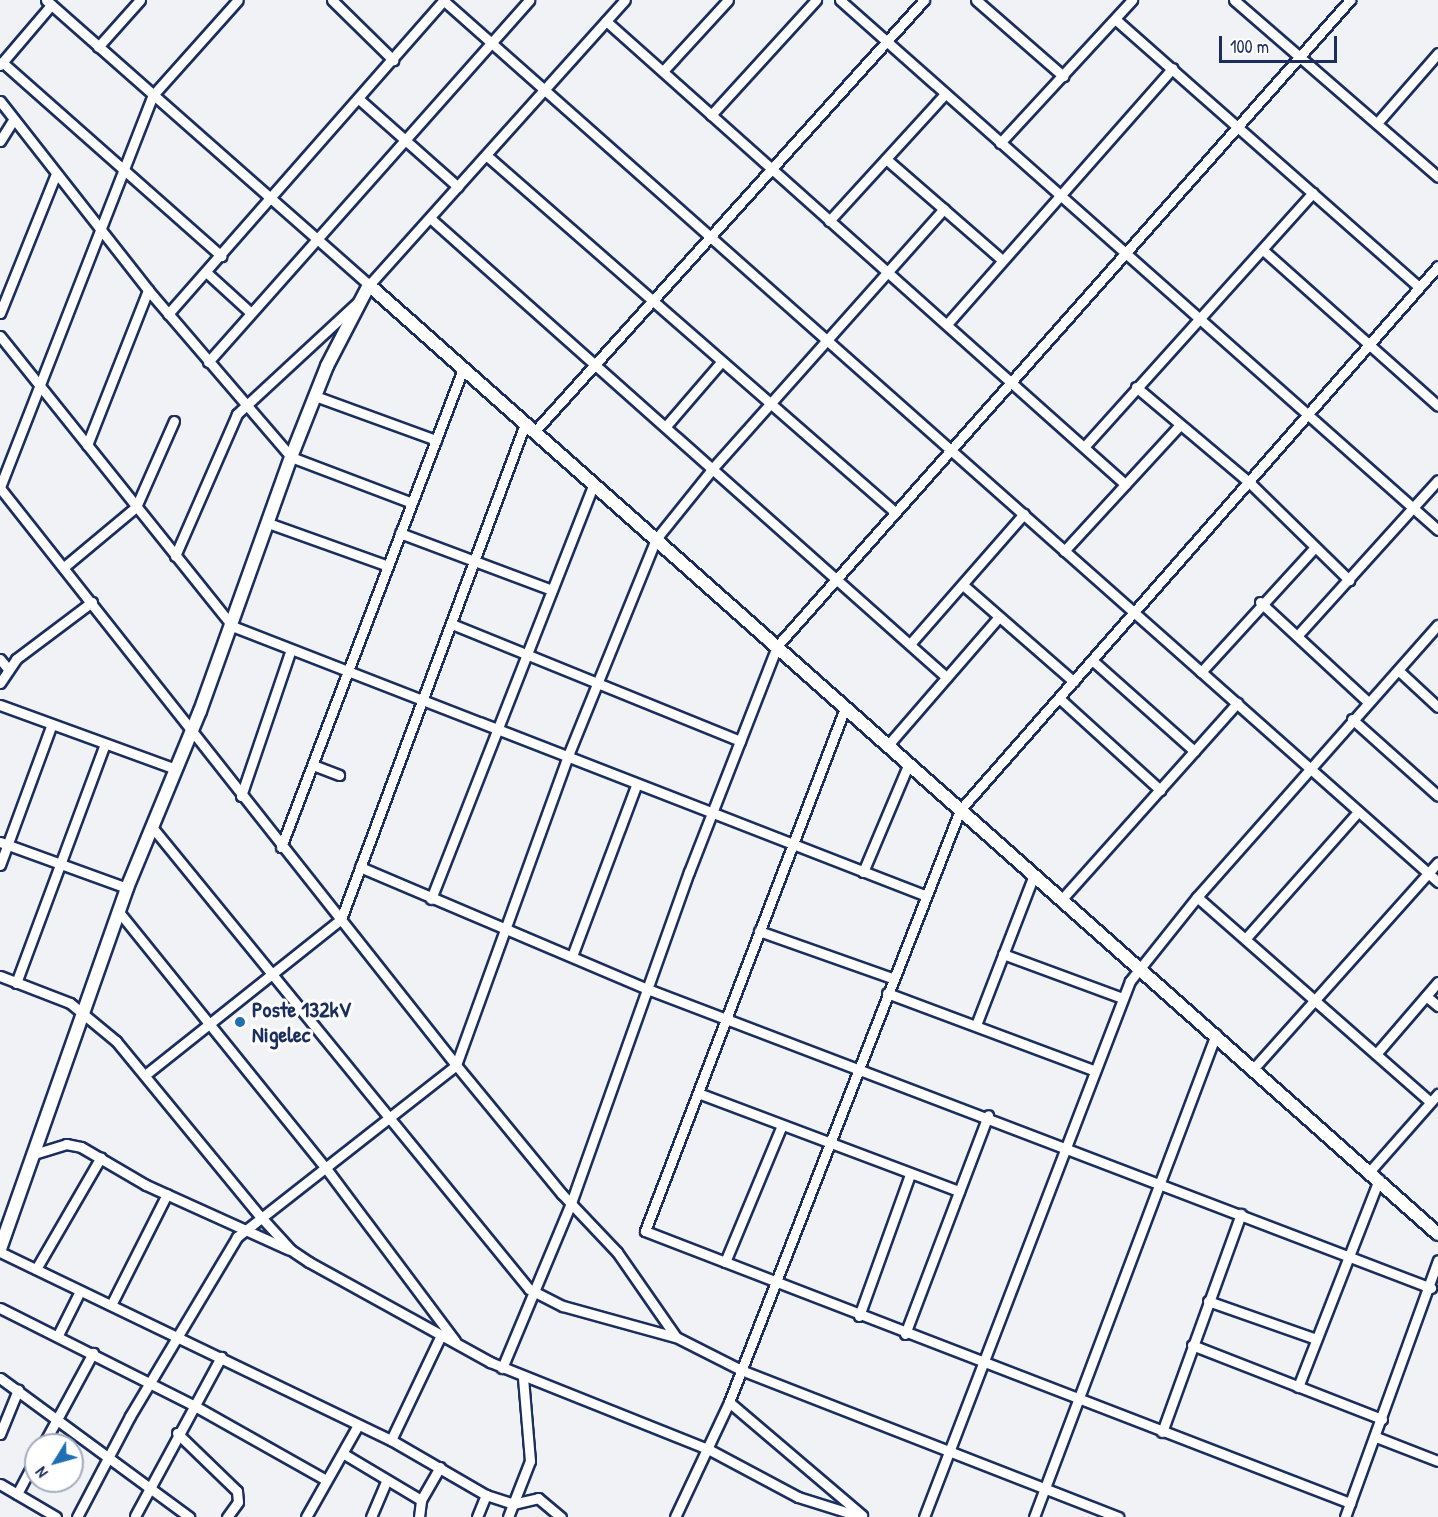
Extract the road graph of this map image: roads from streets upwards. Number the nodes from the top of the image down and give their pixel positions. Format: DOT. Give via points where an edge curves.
graph roads {
  1 [pos="140,0"];
  2 [pos="238,0"];
  3 [pos="332,0"];
  4 [pos="444,0"];
  5 [pos="529,0"];
  6 [pos="625,0"];
  7 [pos="728,0"];
  8 [pos="816,0"];
  9 [pos="840,0"];
  10 [pos="924,0"];
  11 [pos="976,0"];
  12 [pos="1132,0"];
  13 [pos="1234,0"];
  14 [pos="1350,0"];
  15 [pos="48,3"];
  16 [pos="1115,19"];
  17 [pos="606,21"];
  18 [pos="492,43"];
  19 [pos="886,43"];
  20 [pos="98,47"];
  21 [pos="1438,54"];
  22 [pos="1300,58"];
  23 [pos="393,60"];
  24 [pos="1,63"];
  25 [pos="1173,68"];
  26 [pos="663,71"];
  27 [pos="1063,76"];
  28 [pos="544,90"];
  29 [pos="945,94"];
  30 [pos="153,95"];
  31 [pos="359,99"];
  32 [pos="0,101"];
  33 [pos="711,115"];
  34 [pos="13,120"];
  35 [pos="1377,123"];
  36 [pos="1240,127"];
  37 [pos="406,140"];
  38 [pos="0,141"];
  39 [pos="1000,143"];
  40 [pos="486,155"];
  41 [pos="886,159"];
  42 [pos="122,167"];
  43 [pos="772,169"];
  44 [pos="55,176"];
  45 [pos="1438,177"];
  46 [pos="458,187"];
  47 [pos="1313,194"];
  48 [pos="1062,196"];
  49 [pos="270,198"];
  50 [pos="944,208"];
  51 [pos="430,218"];
  52 [pos="830,220"];
  53 [pos="100,231"];
  54 [pos="711,238"];
  55 [pos="317,240"];
  56 [pos="1263,250"];
  57 [pos="1126,254"];
  58 [pos="221,256"];
  59 [pos="1002,260"];
  60 [pos="1438,266"];
  61 [pos="206,272"];
  62 [pos="887,272"];
  63 [pos="369,285"];
  64 [pos="1419,287"];
  65 [pos="148,290"];
  66 [pos="362,298"];
  67 [pos="652,302"];
  68 [pos="0,313"];
  69 [pos="251,313"];
  70 [pos="168,314"];
  71 [pos="1199,318"];
  72 [pos="947,324"];
  73 [pos="0,336"];
  74 [pos="827,340"];
  75 [pos="1369,345"];
  76 [pos="208,362"];
  77 [pos="596,362"];
  78 [pos="722,362"];
  79 [pos="463,369"];
  80 [pos="1010,380"];
  81 [pos="38,383"];
  82 [pos="1136,387"];
  83 [pos="315,396"];
  84 [pos="770,404"];
  85 [pos="244,405"];
  86 [pos="1438,406"];
  87 [pos="1308,414"];
  88 [pos="174,422"];
  89 [pos="1180,425"];
  90 [pos="666,426"];
  91 [pos="530,428"];
  92 [pos="436,440"];
  93 [pos="87,445"];
  94 [pos="1084,447"];
  95 [pos="950,449"];
  96 [pos="291,457"];
  97 [pos="713,468"];
  98 [pos="1438,480"];
  99 [pos="1250,483"];
  100 [pos="594,484"];
  101 [pos="1125,484"];
  102 [pos="0,488"];
  103 [pos="412,502"];
  104 [pos="136,507"];
  105 [pos="1413,508"];
  106 [pos="895,512"];
  107 [pos="1024,514"];
  108 [pos="268,523"];
  109 [pos="1438,530"];
  110 [pos="400,533"];
  111 [pos="656,539"];
  112 [pos="1315,547"];
  113 [pos="1064,550"];
  114 [pos="175,556"];
  115 [pos="475,561"];
  116 [pos="388,566"];
  117 [pos="63,567"];
  118 [pos="836,578"];
  119 [pos="1349,580"];
  120 [pos="963,585"];
  121 [pos="552,590"];
  122 [pos="92,602"];
  123 [pos="1260,602"];
  124 [pos="1134,613"];
  125 [pos="999,617"];
  126 [pos="452,624"];
  127 [pos="1438,625"];
  128 [pos="232,626"];
  129 [pos="1297,636"];
  130 [pos="910,644"];
  131 [pos="777,646"];
  132 [pos="290,652"];
  133 [pos="527,654"];
  134 [pos="0,659"];
  135 [pos="1092,660"];
  136 [pos="8,669"];
  137 [pos="1398,669"];
  138 [pos="1201,672"];
  139 [pos="346,674"];
  140 [pos="946,677"];
  141 [pos="1074,682"];
  142 [pos="0,683"];
  143 [pos="598,683"];
  144 [pos="1059,698"];
  145 [pos="1368,702"];
  146 [pos="422,703"];
  147 [pos="1237,703"];
  148 [pos="0,705"];
  149 [pos="1438,707"];
  150 [pos="845,708"];
  151 [pos="1352,719"];
  152 [pos="52,723"];
  153 [pos="497,732"];
  154 [pos="191,734"];
  155 [pos="740,741"];
  156 [pos="105,744"];
  157 [pos="888,745"];
  158 [pos="1194,751"];
  159 [pos="567,758"];
  160 [pos="909,762"];
  161 [pos="313,765"];
  162 [pos="1309,768"];
  163 [pos="176,769"];
  164 [pos="339,775"];
  165 [pos="636,786"];
  166 [pos="1160,790"];
  167 [pos="241,796"];
  168 [pos="1438,796"];
  169 [pos="960,810"];
  170 [pos="1358,812"];
  171 [pos="712,815"];
  172 [pos="152,827"];
  173 [pos="4,843"];
  174 [pos="792,844"];
  175 [pos="280,847"];
  176 [pos="1438,862"];
  177 [pos="0,865"];
  178 [pos="61,865"];
  179 [pos="360,867"];
  180 [pos="863,872"];
  181 [pos="1428,873"];
  182 [pos="1034,875"];
  183 [pos="1438,882"];
  184 [pos="127,888"];
  185 [pos="924,895"];
  186 [pos="1197,897"];
  187 [pos="431,899"];
  188 [pos="1062,899"];
  189 [pos="119,912"];
  190 [pos="341,919"];
  191 [pos="503,929"];
  192 [pos="759,931"];
  193 [pos="1246,938"];
  194 [pos="1003,954"];
  195 [pos="572,956"];
  196 [pos="1138,967"];
  197 [pos="272,973"];
  198 [pos="0,976"];
  199 [pos="892,978"];
  200 [pos="1438,982"];
  201 [pos="16,983"];
  202 [pos="650,990"];
  203 [pos="887,993"];
  204 [pos="1426,996"];
  205 [pos="1120,997"];
  206 [pos="1316,999"];
  207 [pos="1438,1006"];
  208 [pos="84,1012"];
  209 [pos="725,1018"];
  210 [pos="209,1022"];
  211 [pos="976,1025"];
  212 [pos="1216,1034"];
  213 [pos="1376,1053"];
  214 [pos="456,1065"];
  215 [pos="859,1067"];
  216 [pos="1254,1068"];
  217 [pos="1094,1070"];
  218 [pos="145,1075"];
  219 [pos="698,1093"];
  220 [pos="1438,1094"];
  221 [pos="1430,1102"];
  222 [pos="988,1115"];
  223 [pos="389,1118"];
  224 [pos="782,1125"];
  225 [pos="830,1143"];
  226 [pos="1065,1146"];
  227 [pos="34,1154"];
  228 [pos="102,1157"];
  229 [pos="325,1167"];
  230 [pos="910,1174"];
  231 [pos="1374,1175"];
  232 [pos="1158,1181"];
  233 [pos="959,1191"];
  234 [pos="167,1194"];
  235 [pos="571,1203"];
  236 [pos="1241,1214"];
  237 [pos="260,1216"];
  238 [pos="244,1228"];
  239 [pos="1438,1234"];
  240 [pos="0,1250"];
  241 [pos="291,1250"];
  242 [pos="1348,1256"];
  243 [pos="1438,1260"];
  244 [pos="725,1262"];
  245 [pos="36,1269"];
  246 [pos="775,1283"];
  247 [pos="1431,1288"];
  248 [pos="80,1291"];
  249 [pos="533,1293"];
  250 [pos="1208,1301"];
  251 [pos="111,1305"];
  252 [pos="0,1308"];
  253 [pos="859,1316"];
  254 [pos="905,1334"];
  255 [pos="58,1335"];
  256 [pos="441,1335"];
  257 [pos="178,1336"];
  258 [pos="676,1337"];
  259 [pos="1316,1340"];
  260 [pos="1192,1345"];
  261 [pos="458,1346"];
  262 [pos="93,1353"];
  263 [pos="221,1357"];
  264 [pos="982,1362"];
  265 [pos="502,1368"];
  266 [pos="741,1370"];
  267 [pos="523,1377"];
  268 [pos="0,1378"];
  269 [pos="150,1382"];
  270 [pos="1298,1387"];
  271 [pos="18,1390"];
  272 [pos="1079,1398"];
  273 [pos="729,1402"];
  274 [pos="194,1405"];
  275 [pos="57,1419"];
  276 [pos="1382,1419"];
  277 [pos="358,1425"];
  278 [pos="1162,1432"];
  279 [pos="49,1433"];
  280 [pos="177,1433"];
  281 [pos="0,1434"];
  282 [pos="1376,1437"];
  283 [pos="391,1440"];
  284 [pos="708,1449"];
  285 [pos="950,1449"];
  286 [pos="344,1454"];
  287 [pos="107,1456"];
  288 [pos="1438,1461"];
  289 [pos="440,1467"];
  290 [pos="326,1480"];
  291 [pos="24,1481"];
  292 [pos="386,1482"];
  293 [pos="0,1484"];
  294 [pos="150,1486"];
  295 [pos="1044,1488"];
  296 [pos="17,1494"];
  297 [pos="486,1495"];
  298 [pos="421,1500"];
  299 [pos="1350,1503"];
  300 [pos="513,1504"];
  301 [pos="78,1516"];
  302 [pos="135,1516"];
  303 [pos="230,1516"];
  304 [pos="56,1517"];
  305 [pos="189,1517"];
  306 [pos="306,1517"];
  307 [pos="371,1517"];
  308 [pos="419,1517"];
  309 [pos="477,1517"];
  310 [pos="508,1517"];
  311 [pos="561,1517"];
  312 [pos="675,1517"];
  313 [pos="863,1517"];
  314 [pos="924,1517"];
  315 [pos="1034,1517"];
  316 [pos="1118,1517"];
  317 [pos="1345,1517"];
  1 -- 20 [label="street"];
  2 -- 30 [label="street"];
  3 -- 23 [label="street"];
  4 -- 18 [label="street"];
  4 -- 23 [label="street"];
  5 -- 18 [label="street"];
  6 -- 17 [label="street"];
  7 -- 26 [label="street"];
  8 -- 33 [label="street"];
  9 -- 19 [label="street"];
  10 -- 19 [label="street"];
  11 -- 27 [label="street"];
  12 -- 16 [label="street"];
  13 -- 22 [label="street"];
  14 -- 22 [label="street"];
  15 -- 20 [label="street"];
  15 -- 24 [label="street"];
  16 -- 25 [label="street"];
  16 -- 27 [label="street"];
  17 -- 26 [label="street"];
  17 -- 28 [label="street"];
  18 -- 28 [label="street"];
  18 -- 37 [label="street"];
  19 -- 29 [label="street"];
  19 -- 43 [label="street"];
  20 -- 30 [label="street"];
  21 -- 35 [label="street"];
  22 -- 35 [label="street"];
  22 -- 36 [label="street"];
  23 -- 31 [label="street"];
  24 -- 42 [label="street"];
  25 -- 36 [label="street"];
  25 -- 48 [label="street"];
  26 -- 33 [label="street"];
  27 -- 39 [label="street"];
  28 -- 40 [label="street"];
  28 -- 54 [label="street"];
  29 -- 39 [label="street"];
  29 -- 41 [label="street"];
  30 -- 42 [label="street"];
  30 -- 49 [label="street"];
  31 -- 37 [label="street"];
  31 -- 49 [label="street"];
  32 -- 34 [label="street"];
  33 -- 43 [label="street"];
  34 -- 38 [label="street"];
  34 -- 44 [label="street"];
  35 -- 45 [label="street"];
  36 -- 47 [label="street"];
  36 -- 57 [label="street"];
  37 -- 46 [label="street"];
  37 -- 55 [label="street"];
  39 -- 48 [label="street"];
  40 -- 46 [label="street"];
  40 -- 67 [label="street"];
  41 -- 50 [label="street"];
  41 -- 52 [label="street"];
  42 -- 53 [label="street"];
  42 -- 58 [label="street"];
  43 -- 52 [label="street"];
  43 -- 54 [label="street"];
  44 -- 53 [label="street"];
  44 -- 68 [label="street"];
  46 -- 51 [label="street"];
  47 -- 56 [label="street"];
  47 -- 64 [label="street"];
  48 -- 57 [label="street"];
  48 -- 59 [label="street"];
  49 -- 55 [label="street"];
  49 -- 58 [label="street"];
  50 -- 59 [label="street"];
  50 -- 62 [label="street"];
  51 -- 63 [label="street"];
  51 -- 77 [label="street"];
  52 -- 62 [label="street"];
  53 -- 65 [label="street"];
  53 -- 81 [label="street"];
  54 -- 67 [label="street"];
  54 -- 74 [label="street"];
  55 -- 63 [label="street"];
  55 -- 69 [label="street"];
  56 -- 71 [label="street"];
  56 -- 75 [label="street"];
  57 -- 71 [label="street"];
  57 -- 80 [label="street"];
  58 -- 61 [label="street"];
  59 -- 72 [label="street"];
  60 -- 64 [label="street"];
  61 -- 69 [label="street"];
  61 -- 70 [label="street"];
  62 -- 72 [label="street"];
  62 -- 74 [label="street"];
  63 -- 66 [label="street"];
  63 -- 79 [label="street"];
  64 -- 75 [label="street"];
  65 -- 70 [label="street"];
  65 -- 93 [label="street"];
  66 -- 83 [label="street"];
  66 -- 85 [label="street"];
  67 -- 77 [label="street"];
  67 -- 78 [label="street"];
  69 -- 76 [label="street"];
  70 -- 76 [label="street"];
  71 -- 82 [label="street"];
  71 -- 87 [label="street"];
  72 -- 80 [label="street"];
  73 -- 81 [label="street"];
  74 -- 84 [label="street"];
  74 -- 95 [label="street"];
  75 -- 86 [label="street"];
  75 -- 87 [label="street"];
  76 -- 85 [label="street"];
  77 -- 90 [label="street"];
  77 -- 91 [label="street"];
  78 -- 84 [label="street"];
  78 -- 90 [label="street"];
  79 -- 91 [label="street"];
  79 -- 92 [label="street"];
  80 -- 94 [label="street"];
  80 -- 95 [label="street"];
  81 -- 93 [label="street"];
  81 -- 102 [label="street"];
  82 -- 89 [label="street"];
  82 -- 94 [label="street"];
  83 -- 92 [label="street"];
  83 -- 96 [label="street"];
  84 -- 97 [label="street"];
  84 -- 106 [label="street"];
  85 -- 96 [label="street"];
  85 -- 114 [label="street" via="227,431"];
  87 -- 99 [label="street"];
  87 -- 105 [label="street"];
  88 -- 104 [label="street"];
  89 -- 99 [label="street"];
  89 -- 101 [label="street"];
  90 -- 97 [label="street"];
  91 -- 100 [label="street"];
  91 -- 115 [label="street"];
  92 -- 103 [label="street"];
  93 -- 104 [label="street"];
  94 -- 101 [label="street"];
  95 -- 106 [label="street"];
  95 -- 107 [label="street"];
  96 -- 103 [label="street"];
  96 -- 108 [label="street"];
  97 -- 111 [label="street"];
  97 -- 118 [label="street"];
  98 -- 105 [label="street"];
  99 -- 112 [label="street"];
  99 -- 124 [label="street"];
  100 -- 111 [label="street"];
  100 -- 121 [label="street"];
  101 -- 113 [label="street"];
  102 -- 117 [label="street"];
  103 -- 110 [label="street"];
  104 -- 114 [label="street"];
  104 -- 117 [label="street"];
  105 -- 109 [label="street"];
  105 -- 119 [label="street"];
  106 -- 118 [label="street"];
  107 -- 113 [label="street"];
  107 -- 120 [label="street"];
  108 -- 116 [label="street"];
  108 -- 128 [label="street"];
  110 -- 115 [label="street"];
  110 -- 116 [label="street"];
  111 -- 131 [label="street"];
  111 -- 143 [label="street"];
  112 -- 119 [label="street"];
  112 -- 123 [label="street"];
  113 -- 124 [label="street"];
  114 -- 128 [label="street"];
  115 -- 121 [label="street"];
  115 -- 126 [label="street"];
  116 -- 139 [label="street"];
  117 -- 122 [label="street"];
  118 -- 130 [label="street"];
  118 -- 131 [label="street"];
  119 -- 129 [label="street"];
  120 -- 125 [label="street"];
  120 -- 130 [label="street"];
  121 -- 133 [label="street"];
  122 -- 136 [label="street"];
  122 -- 154 [label="street"];
  123 -- 129 [label="street"];
  123 -- 138 [label="street"];
  124 -- 135 [label="street"];
  124 -- 138 [label="street"];
  125 -- 140 [label="street"];
  125 -- 141 [label="street"];
  126 -- 133 [label="street"];
  126 -- 146 [label="street"];
  127 -- 137 [label="street"];
  128 -- 132 [label="street"];
  128 -- 154 [label="street"];
  129 -- 145 [label="street"];
  130 -- 140 [label="street"];
  131 -- 150 [label="street"];
  131 -- 155 [label="street"];
  132 -- 139 [label="street"];
  132 -- 167 [label="street"];
  133 -- 143 [label="street"];
  133 -- 153 [label="street"];
  134 -- 136 [label="street"];
  135 -- 141 [label="street"];
  135 -- 158 [label="street"];
  136 -- 142 [label="street"];
  137 -- 145 [label="street"];
  137 -- 149 [label="street"];
  138 -- 147 [label="street"];
  139 -- 146 [label="street"];
  139 -- 161 [label="street"];
  140 -- 157 [label="street"];
  141 -- 144 [label="street"];
  143 -- 155 [label="street"];
  143 -- 159 [label="street"];
  144 -- 166 [label="street"];
  144 -- 169 [label="street"];
  145 -- 151 [label="street"];
  146 -- 153 [label="street"];
  146 -- 179 [label="street"];
  147 -- 158 [label="street"];
  147 -- 162 [label="street"];
  148 -- 152 [label="street"];
  150 -- 157 [label="street"];
  150 -- 174 [label="street"];
  151 -- 162 [label="street"];
  151 -- 168 [label="street"];
  152 -- 156 [label="street"];
  152 -- 173 [label="street"];
  153 -- 159 [label="street"];
  153 -- 187 [label="street"];
  154 -- 163 [label="street"];
  154 -- 167 [label="street"];
  155 -- 171 [label="street"];
  156 -- 163 [label="street"];
  156 -- 178 [label="street"];
  157 -- 160 [label="street"];
  158 -- 166 [label="street"];
  159 -- 165 [label="street"];
  159 -- 191 [label="street"];
  160 -- 169 [label="street"];
  160 -- 180 [label="street"];
  161 -- 164 [label="street"];
  161 -- 175 [label="street"];
  162 -- 170 [label="street"];
  162 -- 186 [label="street"];
  163 -- 172 [label="street"];
  165 -- 171 [label="street"];
  165 -- 195 [label="street"];
  166 -- 188 [label="street"];
  167 -- 175 [label="street"];
  169 -- 182 [label="street"];
  169 -- 185 [label="street"];
  170 -- 181 [label="street"];
  170 -- 193 [label="street"];
  171 -- 174 [label="street"];
  171 -- 202 [label="street"];
  172 -- 184 [label="street"];
  172 -- 197 [label="street"];
  173 -- 177 [label="street"];
  173 -- 178 [label="street"];
  174 -- 180 [label="street"];
  174 -- 192 [label="street"];
  175 -- 190 [label="street"];
  176 -- 181 [label="street"];
  178 -- 184 [label="street"];
  178 -- 201 [label="street"];
  179 -- 187 [label="street"];
  179 -- 190 [label="street"];
  180 -- 185 [label="street"];
  181 -- 183 [label="street"];
  181 -- 206 [label="street"];
  182 -- 188 [label="street"];
  182 -- 194 [label="street"];
  184 -- 189 [label="street"];
  185 -- 199 [label="street"];
  186 -- 193 [label="street"];
  186 -- 196 [label="street"];
  187 -- 191 [label="street"];
  188 -- 196 [label="street"];
  189 -- 208 [label="street"];
  189 -- 210 [label="street"];
  190 -- 197 [label="street"];
  190 -- 214 [label="street"];
  191 -- 195 [label="street"];
  191 -- 214 [label="street"];
  192 -- 199 [label="street"];
  192 -- 209 [label="street"];
  193 -- 206 [label="street"];
  194 -- 205 [label="street"];
  194 -- 211 [label="street"];
  195 -- 202 [label="street"];
  196 -- 205 [label="street"];
  196 -- 212 [label="street"];
  197 -- 210 [label="street"];
  197 -- 223 [label="street"];
  198 -- 201 [label="street"];
  199 -- 203 [label="street"];
  200 -- 204 [label="street"];
  201 -- 208 [label="street"];
  202 -- 209 [label="street"];
  202 -- 235 [label="street"];
  203 -- 211 [label="street"];
  203 -- 215 [label="street"];
  204 -- 207 [label="street"];
  204 -- 213 [label="street"];
  205 -- 217 [label="street"];
  206 -- 213 [label="street"];
  206 -- 216 [label="street"];
  208 -- 218 [label="street"];
  208 -- 227 [label="street"];
  209 -- 215 [label="street"];
  209 -- 219 [label="street"];
  210 -- 218 [label="street"];
  210 -- 229 [label="street"];
  211 -- 217 [label="street"];
  212 -- 216 [label="street"];
  212 -- 232 [label="street"];
  213 -- 221 [label="street"];
  214 -- 223 [label="street"];
  214 -- 235 [label="street"];
  215 -- 222 [label="street"];
  215 -- 225 [label="street"];
  216 -- 231 [label="street"];
  217 -- 226 [label="street"];
  218 -- 237 [label="street"];
  219 -- 224 [label="street"];
  219 -- 244 [label="street" via="645,1231"];
  220 -- 221 [label="street"];
  221 -- 231 [label="street"];
  222 -- 226 [label="street"];
  222 -- 233 [label="street"];
  223 -- 229 [label="street"];
  223 -- 249 [label="street"];
  224 -- 225 [label="street"];
  224 -- 244 [label="street"];
  225 -- 230 [label="street"];
  225 -- 246 [label="street"];
  226 -- 232 [label="street"];
  226 -- 264 [label="street"];
  227 -- 228 [label="street" via="66,1144"];
  227 -- 240 [label="street"];
  228 -- 234 [label="street"];
  228 -- 245 [label="street"];
  229 -- 237 [label="street"];
  229 -- 261 [label="street"];
  230 -- 233 [label="street"];
  230 -- 253 [label="street"];
  231 -- 239 [label="street"];
  231 -- 242 [label="street"];
  232 -- 236 [label="street"];
  232 -- 272 [label="street"];
  233 -- 254 [label="street"];
  234 -- 238 [label="street"];
  234 -- 251 [label="street"];
  235 -- 249 [label="street"];
  235 -- 258 [label="street" via="617,1252"];
  236 -- 242 [label="street"];
  236 -- 250 [label="street"];
  237 -- 238 [label="street"];
  237 -- 241 [label="street"];
  238 -- 241 [label="street"];
  238 -- 257 [label="street"];
  240 -- 245 [label="street"];
  241 -- 256 [label="street"];
  242 -- 247 [label="street"];
  242 -- 259 [label="street"];
  243 -- 247 [label="street"];
  244 -- 246 [label="street"];
  245 -- 248 [label="street"];
  246 -- 253 [label="street"];
  246 -- 266 [label="street"];
  247 -- 276 [label="street"];
  248 -- 251 [label="street"];
  248 -- 255 [label="street"];
  249 -- 258 [label="street"];
  249 -- 265 [label="street"];
  250 -- 259 [label="street"];
  250 -- 260 [label="street"];
  251 -- 257 [label="street"];
  252 -- 255 [label="street"];
  253 -- 254 [label="street"];
  254 -- 264 [label="street"];
  255 -- 262 [label="street"];
  256 -- 261 [label="street"];
  256 -- 283 [label="street"];
  257 -- 263 [label="street"];
  257 -- 269 [label="street"];
  258 -- 266 [label="street"];
  259 -- 270 [label="street"];
  260 -- 270 [label="street"];
  260 -- 278 [label="street"];
  261 -- 265 [label="street"];
  262 -- 269 [label="street"];
  262 -- 275 [label="street"];
  263 -- 274 [label="street"];
  263 -- 277 [label="street"];
  264 -- 272 [label="street"];
  264 -- 285 [label="street"];
  265 -- 267 [label="street"];
  266 -- 273 [label="street"];
  266 -- 285 [label="street"];
  267 -- 284 [label="street"];
  267 -- 300 [label="street" via="530,1461"];
  268 -- 271 [label="street"];
  269 -- 274 [label="street"];
  269 -- 287 [label="street"];
  270 -- 276 [label="street"];
  271 -- 275 [label="street"];
  271 -- 281 [label="street"];
  272 -- 278 [label="street"];
  272 -- 295 [label="street"];
  273 -- 284 [label="street"];
  273 -- 313 [label="street"];
  274 -- 280 [label="street"];
  274 -- 290 [label="street"];
  275 -- 279 [label="street"];
  275 -- 287 [label="street"];
  276 -- 282 [label="street"];
  277 -- 283 [label="street"];
  277 -- 286 [label="street"];
  278 -- 299 [label="street"];
  280 -- 294 [label="street"];
  280 -- 303 [label="street" via="237,1491 238,1502"];
  282 -- 288 [label="street"];
  282 -- 299 [label="street"];
  283 -- 289 [label="street"];
  284 -- 312 [label="street"];
  284 -- 313 [label="street" via="798,1497"];
  285 -- 295 [label="street"];
  285 -- 314 [label="street"];
  286 -- 290 [label="street"];
  286 -- 292 [label="street"];
  287 -- 294 [label="street"];
  287 -- 301 [label="street"];
  289 -- 297 [label="street"];
  289 -- 298 [label="street"];
  290 -- 306 [label="street"];
  291 -- 296 [label="street"];
  292 -- 298 [label="street"];
  292 -- 307 [label="street"];
  293 -- 296 [label="street"];
  294 -- 302 [label="street"];
  294 -- 305 [label="street"];
  295 -- 315 [label="street"];
  295 -- 316 [label="street"];
  296 -- 304 [label="street"];
  297 -- 300 [label="street"];
  297 -- 309 [label="street"];
  298 -- 308 [label="street"];
  299 -- 317 [label="street"];
  300 -- 310 [label="street"];
  300 -- 311 [label="street" via="538,1498"];
}
